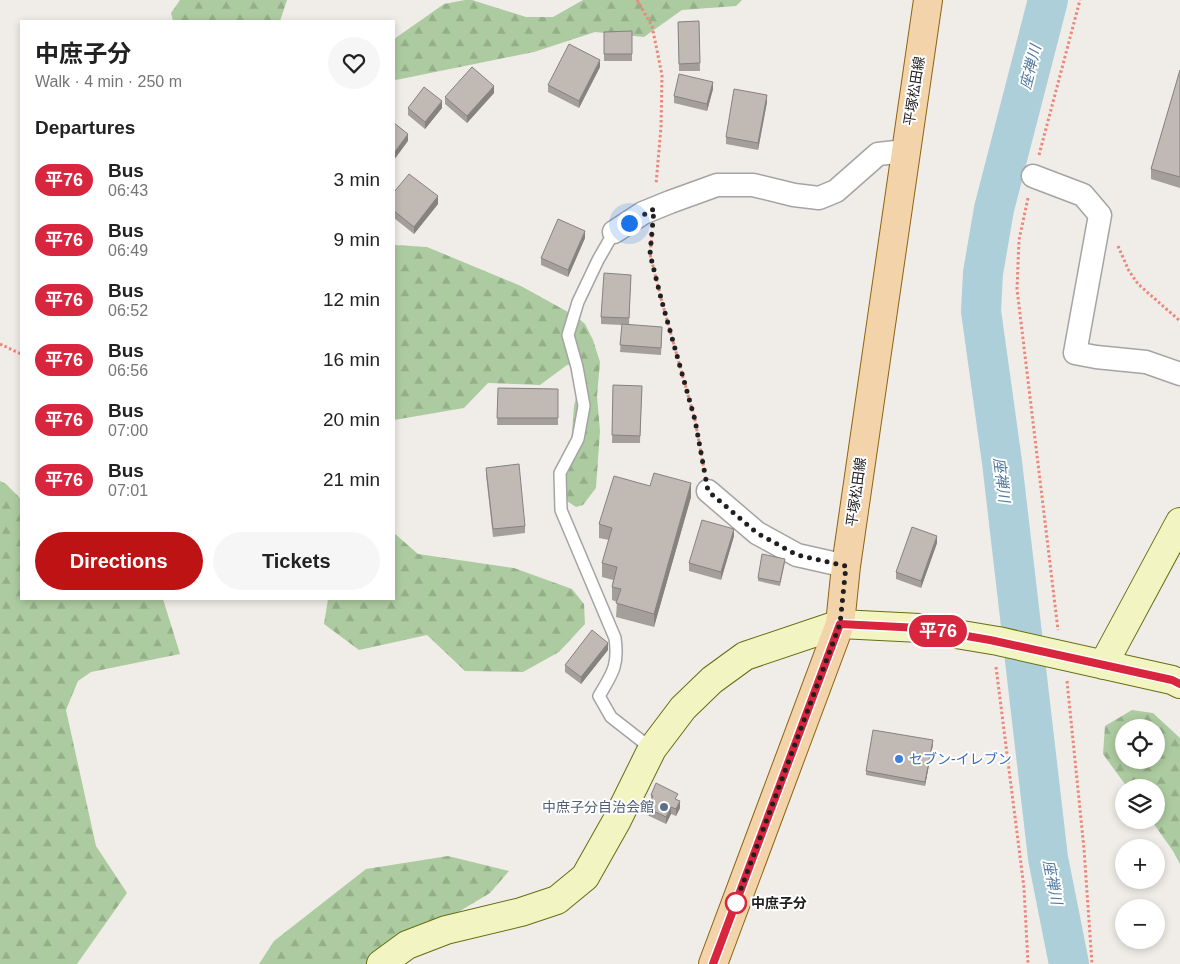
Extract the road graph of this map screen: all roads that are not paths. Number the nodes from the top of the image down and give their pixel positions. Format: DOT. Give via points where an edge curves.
graph roads {
  1 [pos="928,0"];
  2 [pos="905,151"];
  3 [pos="1033,176"];
  4 [pos="614,232"];
  5 [pos="1180,374"];
  6 [pos="708,491"];
  7 [pos="1180,522"];
  8 [pos="846,566"];
  9 [pos="840,624"];
  10 [pos="1103,665"];
  11 [pos="1180,684"];
  12 [pos="652,749"];
  13 [pos="381,964"];
  14 [pos="713,964"];
  1 -- 2 [label="main road, 平塚松田線"];
  2 -- 4 [label="street" via="878,154 836,192 819,198 753,184 717,185 654,209"];
  2 -- 8 [label="main road, 平塚松田線"];
  3 -- 5 [label="street" via="1083,195 1100,215 1075,353 1146,362"];
  4 -- 12 [label="lane" via="578,302 568,335 578,367 584,406 578,439 560,473 561,510 615,638 614,671 599,696 611,717"];
  6 -- 8 [label="street" via="757,533 797,555"];
  7 -- 10 [label="street"];
  8 -- 9 [label="main road, 平塚松田線"];
  9 -- 10 [label="street" via="920,628 994,640"];
  9 -- 12 [label="street" via="745,656 712,680 683,708"];
  9 -- 14 [label="main road, 平塚松田線"];
  10 -- 11 [label="street"];
  12 -- 13 [label="street" via="585,877 557,900 446,930 407,945"];
}
